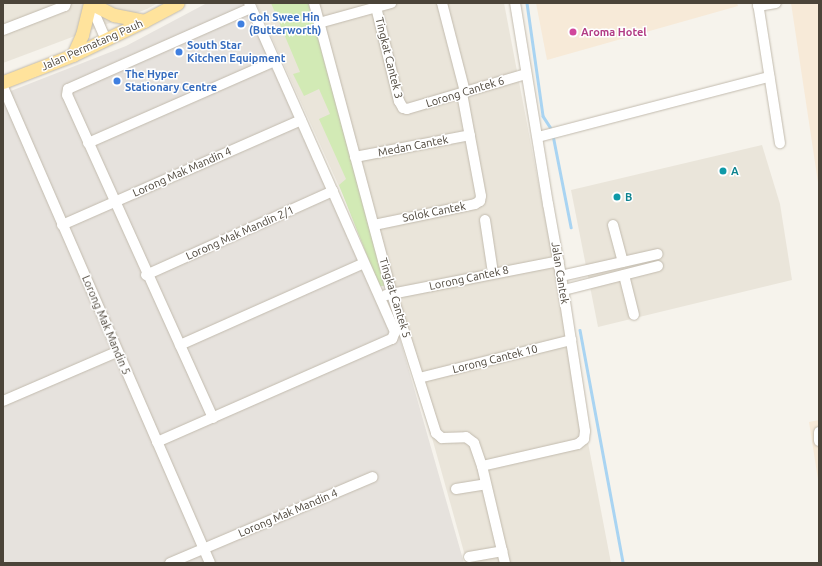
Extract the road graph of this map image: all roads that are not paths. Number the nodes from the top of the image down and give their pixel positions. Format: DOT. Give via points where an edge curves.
graph roads {
  1 [pos="66,3"];
  2 [pos="90,3"];
  3 [pos="178,3"];
  4 [pos="314,3"];
  5 [pos="391,3"];
  6 [pos="442,3"];
  7 [pos="515,3"];
  8 [pos="776,3"];
  9 [pos="758,4"];
  10 [pos="250,6"];
  11 [pos="376,7"];
  12 [pos="144,21"];
  13 [pos="319,23"];
  14 [pos="3,30"];
  15 [pos="106,40"];
  16 [pos="73,55"];
  17 [pos="275,61"];
  18 [pos="526,74"];
  19 [pos="769,77"];
  20 [pos="3,82"];
  21 [pos="3,87"];
  22 [pos="464,92"];
  23 [pos="403,108"];
  24 [pos="301,120"];
  25 [pos="470,135"];
  26 [pos="541,136"];
  27 [pos="88,143"];
  28 [pos="780,143"];
  29 [pos="355,157"];
  30 [pos="333,191"];
  31 [pos="114,202"];
  32 [pos="485,220"];
  33 [pos="62,225"];
  34 [pos="374,225"];
  35 [pos="613,225"];
  36 [pos="658,254"];
  37 [pos="559,261"];
  38 [pos="623,262"];
  39 [pos="364,263"];
  40 [pos="658,266"];
  41 [pos="493,273"];
  42 [pos="146,275"];
  43 [pos="624,275"];
  44 [pos="561,276"];
  45 [pos="564,290"];
  46 [pos="392,294"];
  47 [pos="378,295"];
  48 [pos="634,314"];
  49 [pos="571,340"];
  50 [pos="180,345"];
  51 [pos="117,352"];
  52 [pos="419,378"];
  53 [pos="3,401"];
  54 [pos="213,418"];
  55 [pos="157,442"];
  56 [pos="482,466"];
  57 [pos="373,477"];
  58 [pos="486,484"];
  59 [pos="456,489"];
  60 [pos="203,548"];
  61 [pos="502,551"];
  62 [pos="469,556"];
  63 [pos="174,562"];
  64 [pos="210,563"];
  65 [pos="505,563"];
  1 -- 14 [label="street" via="65,6"];
  2 -- 12 [label="main road" via="114,15"];
  2 -- 15 [label="street"];
  2 -- 16 [label="main road" via="82,35"];
  3 -- 12 [label="main road, Jalan Permatang Pauh"];
  4 -- 13 [label="street, Tingkat Cantek 5"];
  5 -- 11 [label="street"];
  6 -- 22 [label="street, Solok Cantek"];
  7 -- 18 [label="street, Jalan Cantek"];
  8 -- 9 [label="street"];
  9 -- 19 [label="street"];
  10 -- 17 [label="street"];
  10 -- 27 [label="street" via="68,89 67,95"];
  11 -- 13 [label="street"];
  11 -- 23 [label="street, Tingkat Cantek 3" via="399,101"];
  12 -- 15 [label="main road, Jalan Permatang Pauh"];
  13 -- 29 [label="street, Tingkat Cantek 5"];
  15 -- 16 [label="main road, Jalan Permatang Pauh"];
  16 -- 20 [label="main road, Jalan Permatang Pauh"];
  17 -- 24 [label="street"];
  17 -- 27 [label="street"];
  18 -- 22 [label="street, Lorong Cantek 6"];
  18 -- 26 [label="street, Jalan Cantek"];
  19 -- 26 [label="street"];
  19 -- 28 [label="street"];
  21 -- 33 [label="street, Lorong Mak Mandin 5"];
  22 -- 23 [label="street, Lorong Cantek 6"];
  22 -- 25 [label="street, Solok Cantek"];
  24 -- 30 [label="street"];
  24 -- 31 [label="street, Lorong Mak Mandin 4"];
  25 -- 29 [label="street, Medan Cantek"];
  25 -- 34 [label="street, Solok Cantek" via="480,201"];
  26 -- 37 [label="street, Jalan Cantek"];
  27 -- 31 [label="street"];
  29 -- 34 [label="street, Tingkat Cantek 5"];
  30 -- 39 [label="street"];
  30 -- 42 [label="street, Lorong Mak Mandin 2/1"];
  31 -- 33 [label="street, Lorong Mak Mandin 4"];
  31 -- 42 [label="street"];
  32 -- 41 [label="street"];
  33 -- 51 [label="street, Lorong Mak Mandin 5"];
  34 -- 46 [label="street, Tingkat Cantek 5"];
  35 -- 38 [label="street"];
  36 -- 38 [label="street"];
  37 -- 41 [label="street, Lorong Cantek 8"];
  37 -- 44 [label="street, Jalan Cantek"];
  38 -- 44 [label="street"];
  39 -- 47 [label="street"];
  39 -- 50 [label="street"];
  40 -- 43 [label="street"];
  41 -- 46 [label="street, Lorong Cantek 8"];
  42 -- 50 [label="street"];
  43 -- 45 [label="street"];
  43 -- 48 [label="street"];
  44 -- 45 [label="street, Jalan Cantek"];
  45 -- 49 [label="street, Jalan Cantek"];
  46 -- 47 [label="street, Lorong Cantek 8"];
  46 -- 52 [label="street, Tingkat Cantek 5"];
  47 -- 54 [label="street" via="395,332 392,339"];
  49 -- 52 [label="street, Lorong Cantek 10"];
  49 -- 56 [label="street, Jalan Cantek" via="585,431 584,439 578,444"];
  50 -- 54 [label="street"];
  51 -- 53 [label="street"];
  51 -- 55 [label="street, Lorong Mak Mandin 5"];
  52 -- 56 [label="street, Tingkat Cantek 5" via="436,433 442,438 466,437 474,443"];
  54 -- 55 [label="street"];
  55 -- 60 [label="street, Lorong Mak Mandin 5"];
  56 -- 58 [label="street, Tingkat Cantek 5"];
  57 -- 60 [label="street, Lorong Mak Mandin 4"];
  58 -- 59 [label="street"];
  58 -- 61 [label="street, Tingkat Cantek 5"];
  60 -- 63 [label="street, Lorong Mak Mandin 4"];
  60 -- 64 [label="street, Lorong Mak Mandin 5"];
  61 -- 62 [label="street"];
  61 -- 65 [label="street, Tingkat Cantek 5"];
}
